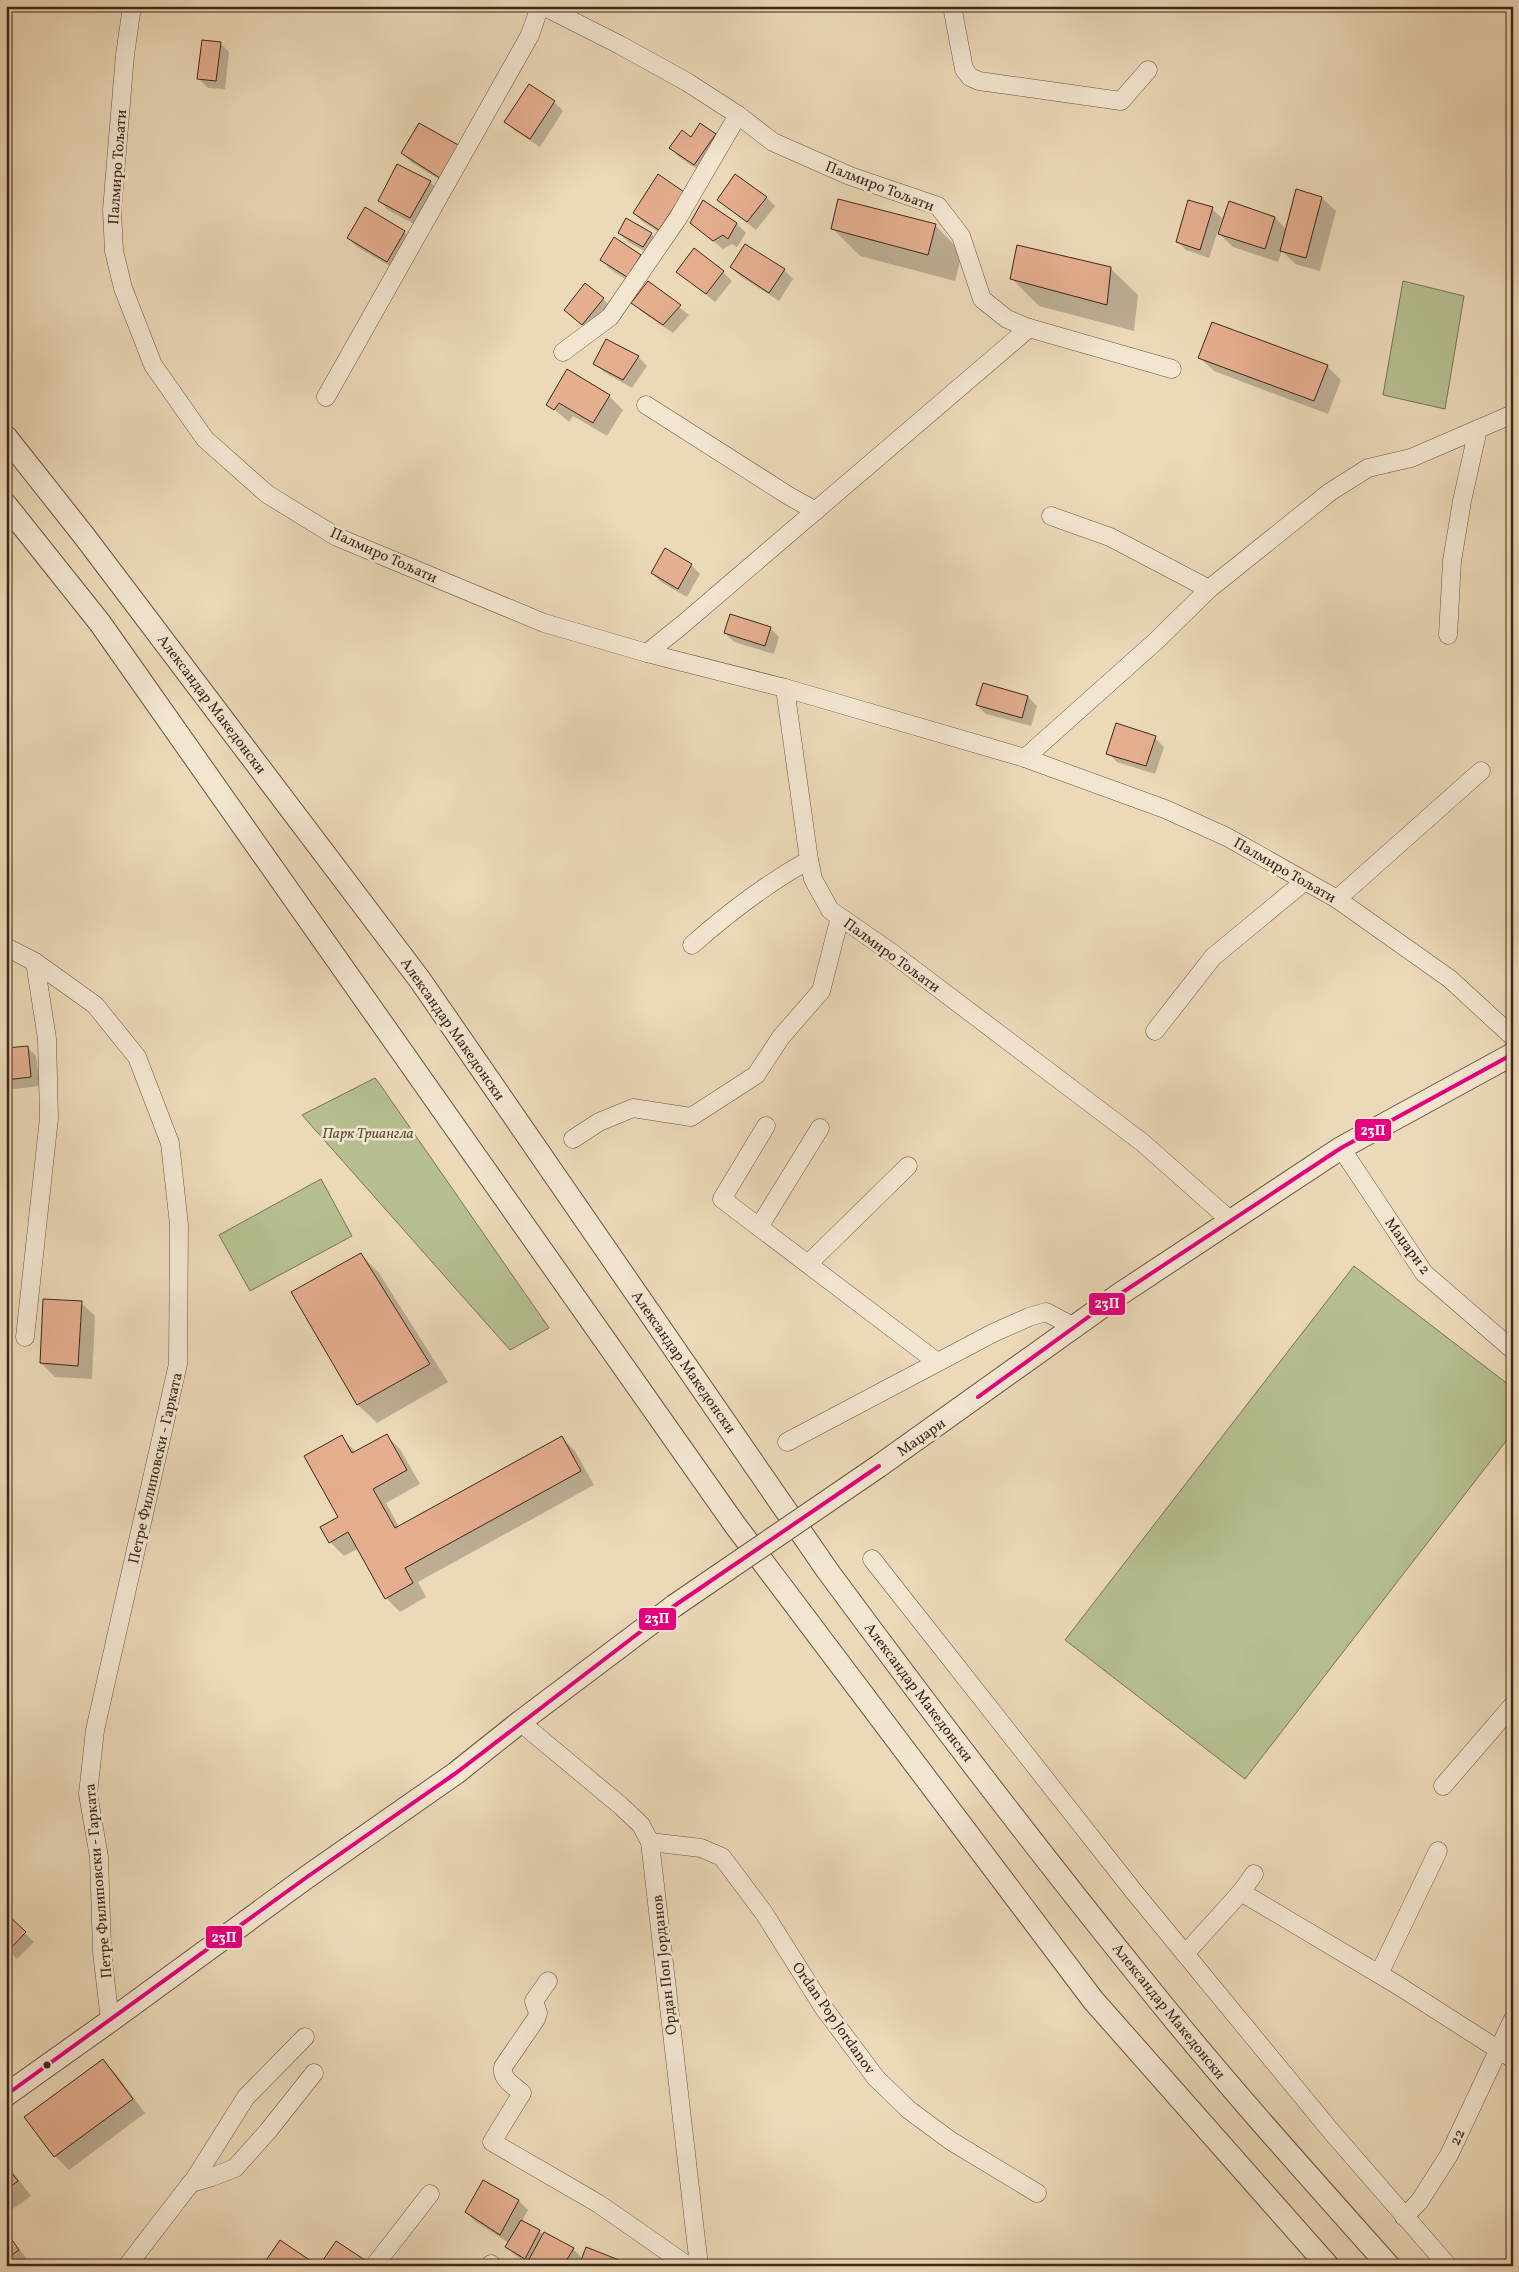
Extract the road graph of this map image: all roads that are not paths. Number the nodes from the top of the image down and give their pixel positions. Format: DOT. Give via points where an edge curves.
graph roads {
  1 [pos="132,6"];
  2 [pos="541,6"];
  3 [pos="952,6"];
  4 [pos="1148,70"];
  5 [pos="738,115"];
  6 [pos="1028,328"];
  7 [pos="563,352"];
  8 [pos="1172,369"];
  9 [pos="326,397"];
  10 [pos="646,405"];
  11 [pos="1513,414"];
  12 [pos="1478,429"];
  13 [pos="6,437"];
  14 [pos="6,505"];
  15 [pos="816,511"];
  16 [pos="1051,516"];
  17 [pos="1209,588"];
  18 [pos="1448,635"];
  19 [pos="647,653"];
  20 [pos="785,688"];
  21 [pos="1025,758"];
  22 [pos="1481,771"];
  23 [pos="809,860"];
  24 [pos="1305,881"];
  25 [pos="1337,899"];
  26 [pos="840,917"];
  27 [pos="692,945"];
  28 [pos="6,947"];
  29 [pos="35,962"];
  30 [pos="1155,1031"];
  31 [pos="1513,1037"];
  32 [pos="1513,1054"];
  33 [pos="766,1126"];
  34 [pos="820,1128"];
  35 [pos="573,1139"];
  36 [pos="1341,1148"];
  37 [pos="908,1166"];
  38 [pos="1231,1221"];
  39 [pos="759,1227"];
  40 [pos="808,1264"];
  41 [pos="1076,1328"];
  42 [pos="25,1337"];
  43 [pos="1513,1350"];
  44 [pos="937,1362"];
  45 [pos="787,1442"];
  46 [pos="872,1559"];
  47 [pos="1513,1705"];
  48 [pos="520,1722"];
  49 [pos="1442,1786"];
  50 [pos="650,1842"];
  51 [pos="1438,1851"];
  52 [pos="1254,1874"];
  53 [pos="1241,1892"];
  54 [pos="1185,1954"];
  55 [pos="1379,1974"];
  56 [pos="548,1981"];
  57 [pos="1513,2019"];
  58 [pos="110,2021"];
  59 [pos="305,2037"];
  60 [pos="1506,2055"];
  61 [pos="314,2073"];
  62 [pos="6,2094"];
  63 [pos="192,2183"];
  64 [pos="1037,2193"];
  65 [pos="430,2194"];
  66 [pos="1404,2217"];
  67 [pos="127,2266"];
  68 [pos="374,2266"];
  69 [pos="688,2266"];
  70 [pos="699,2266"];
  71 [pos="1328,2266"];
  72 [pos="1389,2266"];
  73 [pos="1448,2266"];
  1 -- 19 [label="street, Палмиро Тољати" via="112,210 114,250 123,288 153,365 205,439 267,494 337,537 544,623"];
  2 -- 5 [label="street, Палмиро Тољати" via="678,77"];
  2 -- 9 [label="street, Палмиро Тољати" via="530,35"];
  3 -- 4 [label="street" via="964,69 979,81 1121,101"];
  5 -- 6 [label="street, Палмиро Тољати" via="773,142 812,160 938,206 961,236 982,299 1007,319"];
  5 -- 7 [label="street" via="678,218 610,317"];
  6 -- 8 [label="street, Палмиро Тољати"];
  6 -- 15 [label="street"];
  10 -- 15 [label="street"];
  11 -- 12 [label="street"];
  12 -- 17 [label="street" via="1411,458 1368,468 1338,487"];
  12 -- 18 [label="street" via="1452,562"];
  13 -- 72 [label="street, Александар Македонски" via="85,536 420,980 828,1570 1010,1813 1148,1988 1266,2129"];
  14 -- 71 [label="street" via="100,623 741,1533 1093,2000"];
  15 -- 19 [label="street"];
  16 -- 17 [label="street" via="1110,537"];
  17 -- 21 [label="street" via="1156,641"];
  19 -- 20 [label="street, Палмиро Тољати"];
  20 -- 21 [label="street, Палмиро Тољати"];
  20 -- 23 [label="street, Палмиро Тољати"];
  21 -- 24 [label="street, Палмиро Тољати" via="1165,809 1227,837"];
  22 -- 25 [label="street"];
  23 -- 26 [label="street, Палмиро Тољати" via="813,879 822,896 830,910"];
  23 -- 27 [label="street" via="724,917"];
  24 -- 25 [label="street, Палмиро Тољати"];
  24 -- 30 [label="street" via="1213,957"];
  25 -- 31 [label="street, Палмиро Тољати" via="1450,979"];
  26 -- 35 [label="street" via="821,991 781,1037 756,1075 691,1117 633,1108 600,1122"];
  26 -- 38 [label="street, Палмиро Тољати" via="1143,1143"];
  28 -- 29 [label="street, Петре Филиповски - Гарката"];
  29 -- 42 [label="street" via="47,1038 49,1118"];
  29 -- 58 [label="street, Петре Филиповски - Гарката" via="95,1005 137,1057 170,1142 179,1225 178,1364 95,1730 90,1768 88,1794 99,1857 102,1952"];
  32 -- 36 [label="street, Маџари"];
  33 -- 39 [label="street" via="722,1200"];
  34 -- 39 [label="street"];
  36 -- 38 [label="street, Маџари"];
  36 -- 43 [label="street, Маџари 2" via="1424,1273"];
  37 -- 40 [label="street"];
  38 -- 41 [label="street, Маџари" via="1120,1294"];
  39 -- 40 [label="street"];
  40 -- 44 [label="street"];
  41 -- 44 [label="street" via="1046,1312 993,1333"];
  41 -- 48 [label="street, Маџари, bridge" via="674,1606"];
  44 -- 45 [label="street"];
  46 -- 54 [label="street"];
  47 -- 49 [label="street"];
  48 -- 50 [label="street, Ордан Поп Јорданов" via="621,1806 641,1825"];
  48 -- 58 [label="street, Маџари" via="456,1773"];
  50 -- 64 [label="street, Ordan Pop Jordanov" via="701,1848 722,1857 764,1913 823,2008 876,2078 909,2110 952,2141"];
  50 -- 70 [label="street, Ордан Поп Јорданов"];
  51 -- 55 [label="street"];
  52 -- 53 [label="street"];
  53 -- 54 [label="street"];
  53 -- 55 [label="street"];
  54 -- 66 [label="street"];
  55 -- 60 [label="street"];
  56 -- 69 [label="street" via="534,2001 538,2013 536,2019 503,2067 502,2074 522,2093 492,2142 599,2204"];
  57 -- 60 [label="street, 22"];
  58 -- 62 [label="street, Маџари"];
  59 -- 63 [label="street" via="246,2097"];
  60 -- 66 [label="street, 22" via="1449,2155 1418,2202"];
  61 -- 63 [label="street" via="235,2168"];
  63 -- 67 [label="street"];
  65 -- 68 [label="street"];
  66 -- 73 [label="street"];
}
